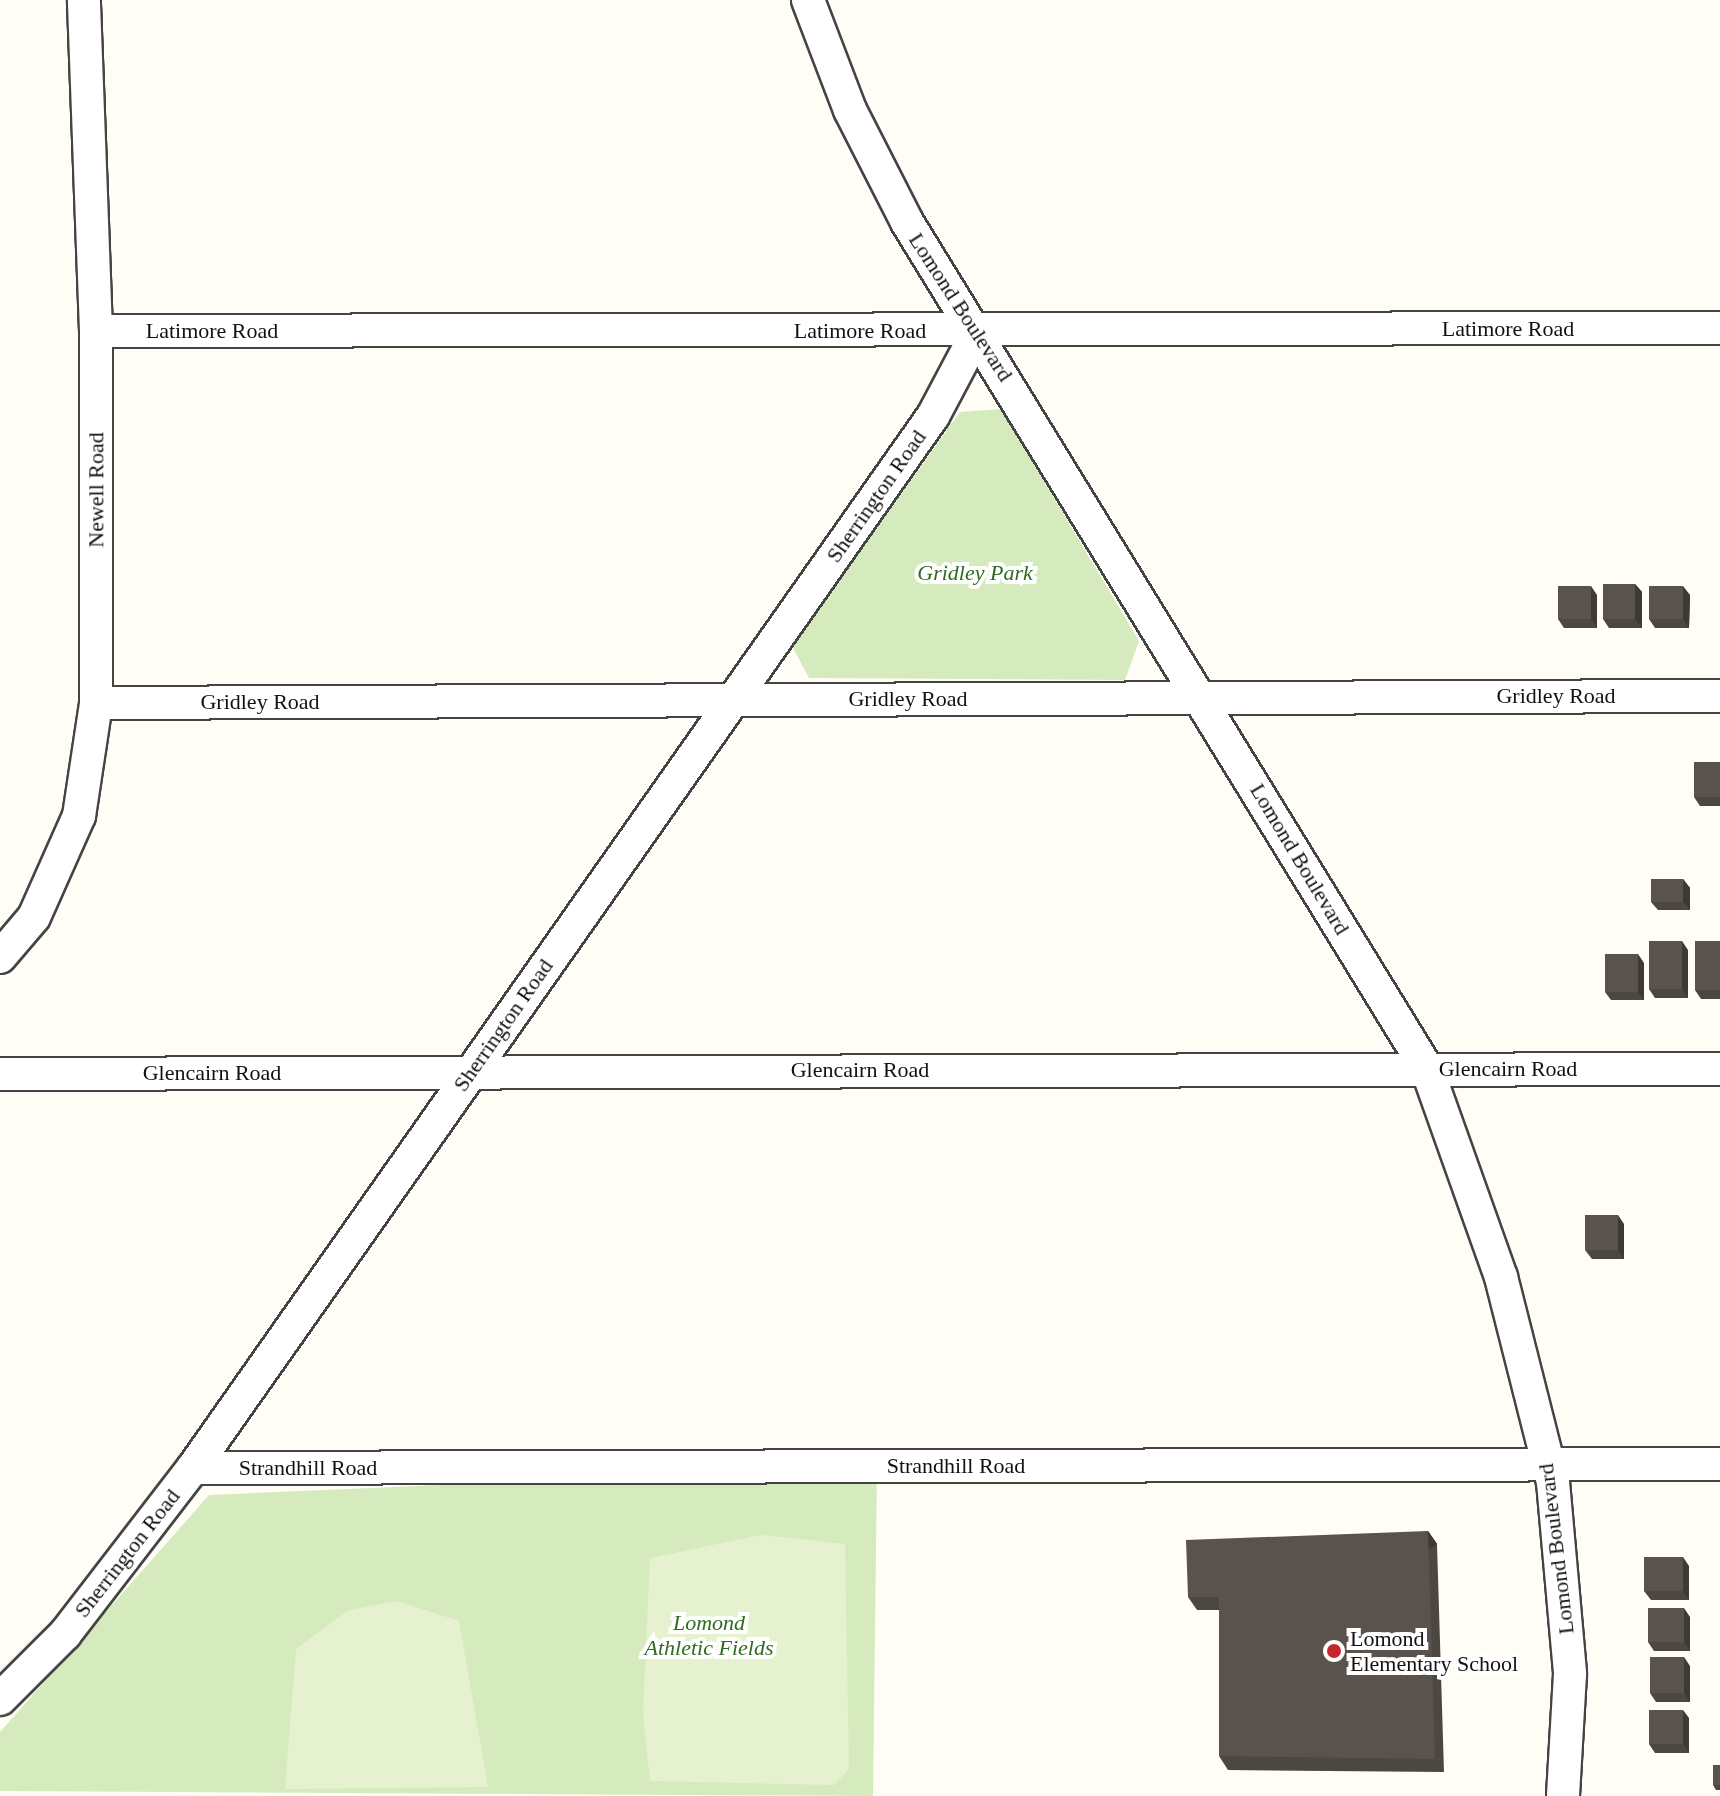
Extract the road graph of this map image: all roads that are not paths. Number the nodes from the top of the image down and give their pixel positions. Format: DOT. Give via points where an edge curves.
graph roads {
  1 [pos="84,0"];
  2 [pos="808,0"];
  3 [pos="1720,328"];
  4 [pos="96,331"];
  5 [pos="978,331"];
  6 [pos="1720,696"];
  7 [pos="1202,698"];
  8 [pos="731,700"];
  9 [pos="96,703"];
  10 [pos="0,957"];
  11 [pos="1427,1069"];
  12 [pos="1720,1069"];
  13 [pos="471,1071"];
  14 [pos="0,1074"];
  15 [pos="1547,1464"];
  16 [pos="1720,1464"];
  17 [pos="193,1468"];
  18 [pos="0,1699"];
  19 [pos="1563,1796"];
  1 -- 4 [label="street, Newell Road"];
  2 -- 5 [label="street, Lomond Boulevard" via="850,110 907,222"];
  3 -- 5 [label="street, Latimore Road"];
  4 -- 5 [label="street, Latimore Road"];
  4 -- 9 [label="street, Newell Road"];
  5 -- 7 [label="street, Lomond Boulevard"];
  5 -- 8 [label="street, Sherrington Road" via="933,416"];
  6 -- 7 [label="street, Gridley Road"];
  7 -- 8 [label="street, Gridley Road"];
  7 -- 11 [label="street, Lomond Boulevard"];
  8 -- 9 [label="street, Gridley Road"];
  8 -- 13 [label="street, Sherrington Road"];
  9 -- 10 [label="street, Newell Road" via="79,816 34,917"];
  11 -- 12 [label="street, Glencairn Road"];
  11 -- 13 [label="street, Glencairn Road"];
  11 -- 15 [label="street, Lomond Boulevard" via="1501,1277"];
  13 -- 14 [label="street, Glencairn Road"];
  13 -- 17 [label="street, Sherrington Road"];
  15 -- 16 [label="street, Strandhill Road"];
  15 -- 17 [label="street, Strandhill Road"];
  15 -- 19 [label="street, Lomond Boulevard" via="1570,1674"];
  17 -- 18 [label="street, Sherrington Road" via="65,1634"];
}
